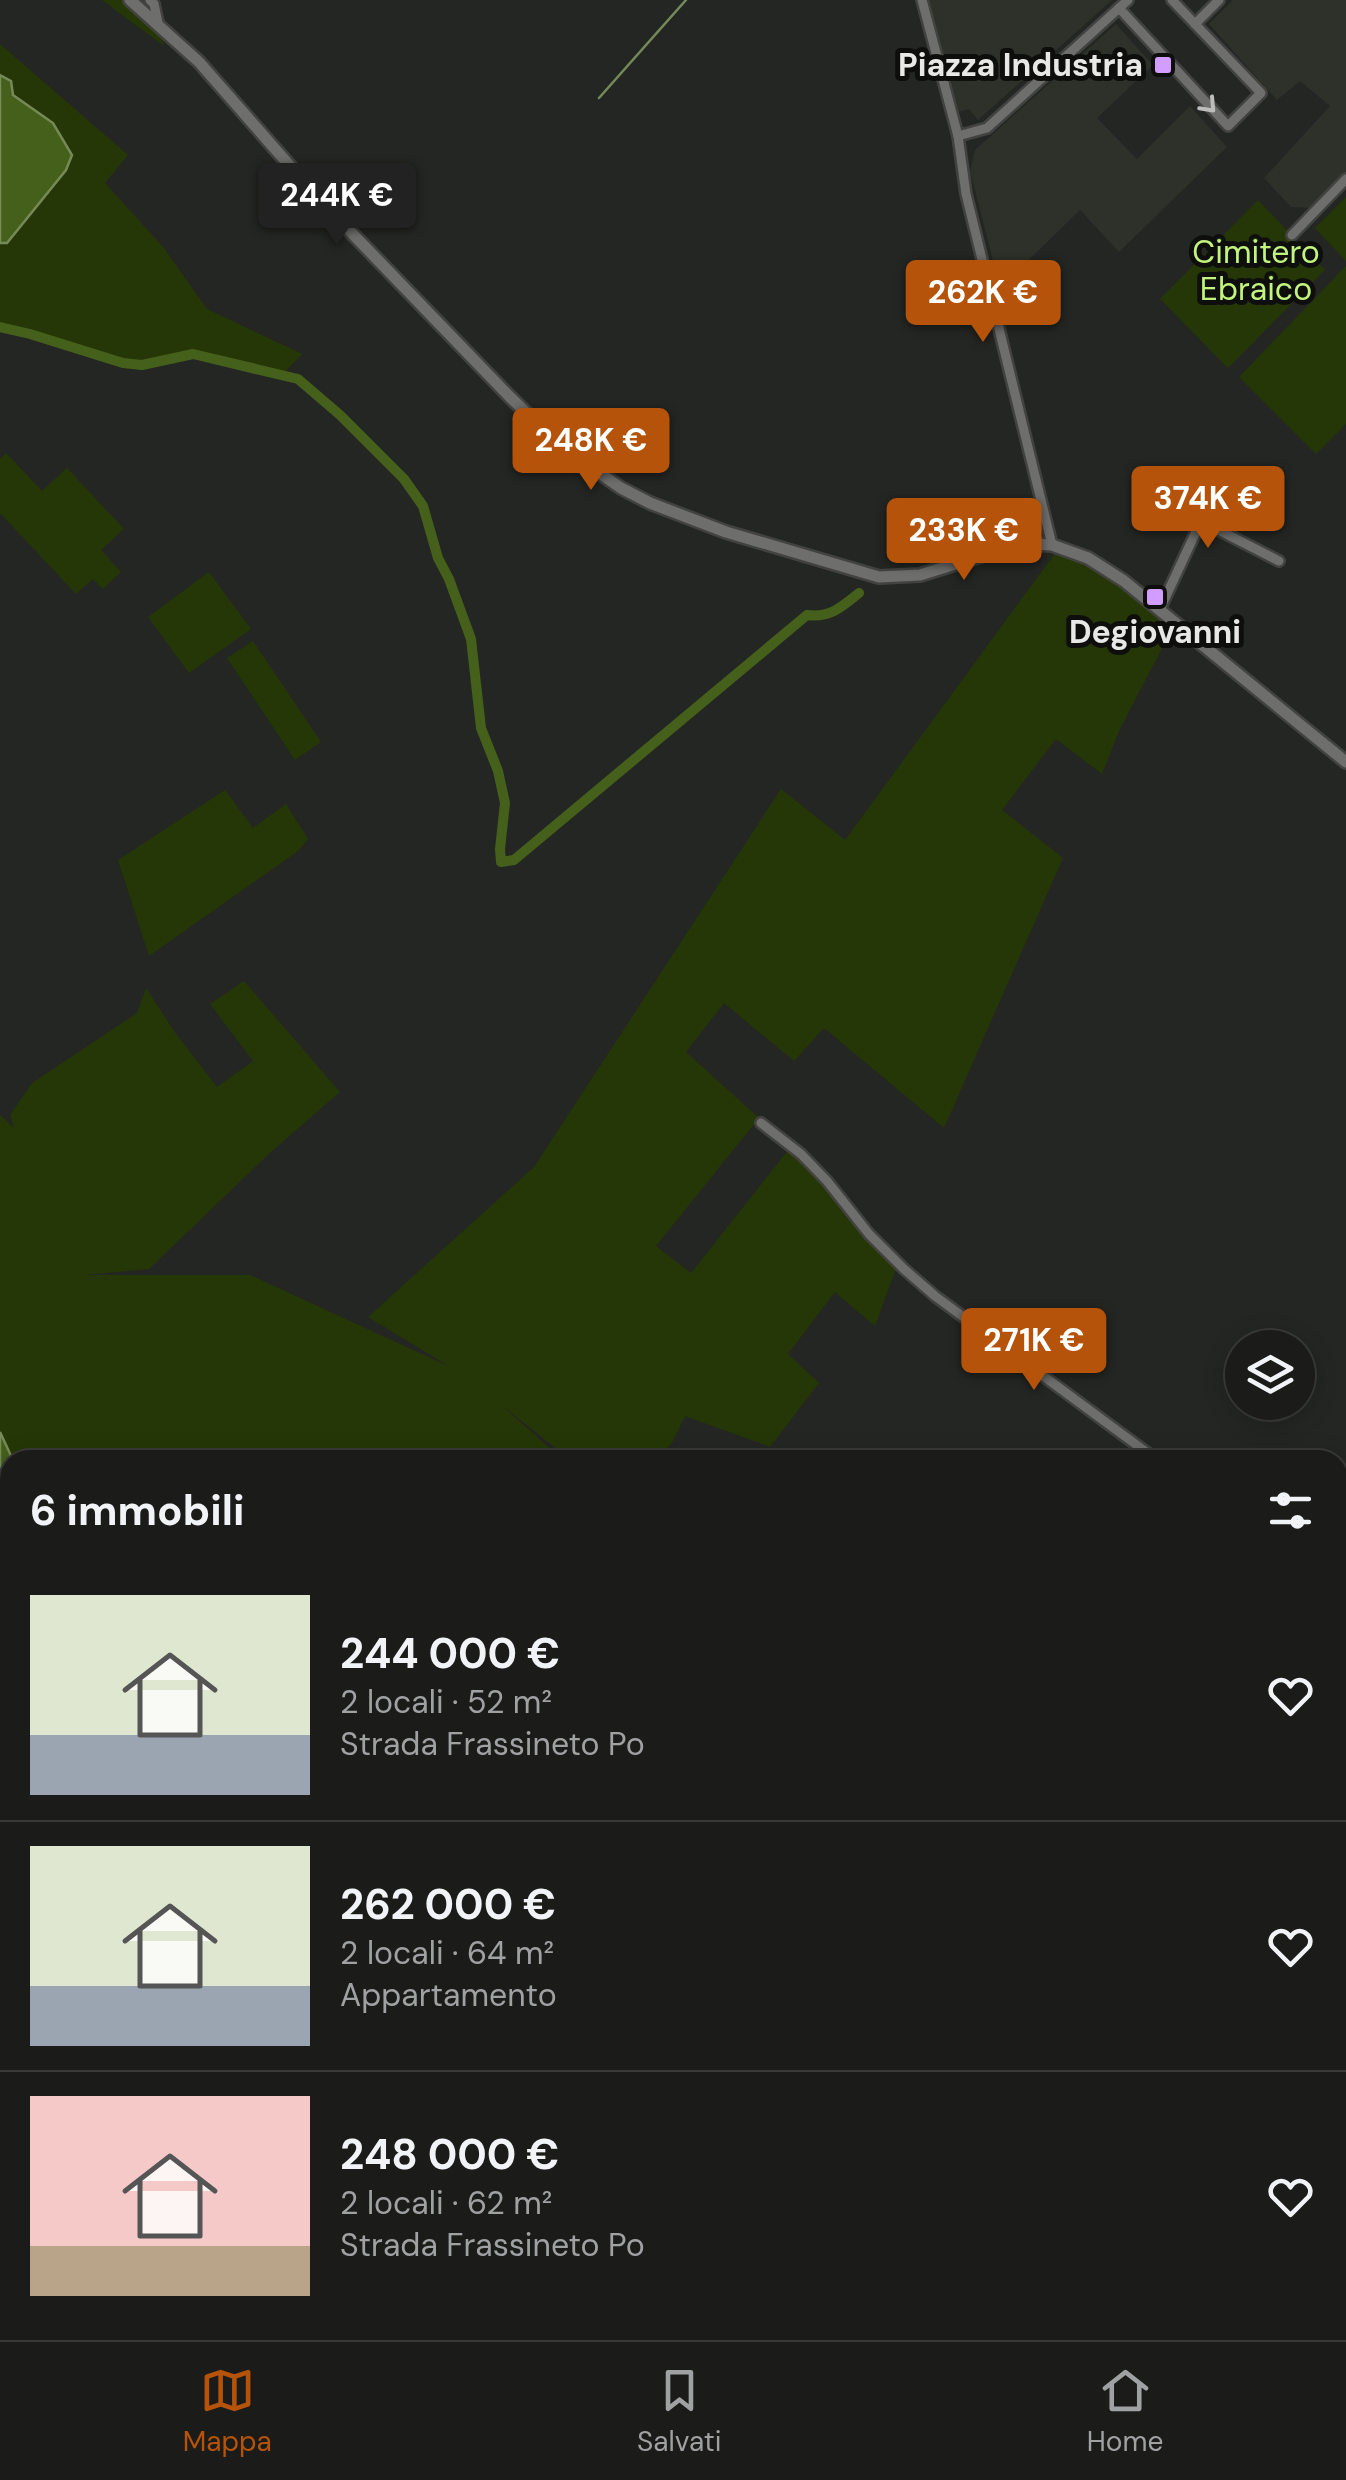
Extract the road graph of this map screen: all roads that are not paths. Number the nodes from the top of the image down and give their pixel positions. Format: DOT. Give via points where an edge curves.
graph roads {
  1 [pos="130,0"];
  2 [pos="150,0"];
  3 [pos="922,0"];
  4 [pos="1128,0"];
  5 [pos="1172,0"];
  6 [pos="1218,0"];
  7 [pos="1119,8"];
  8 [pos="158,23"];
  9 [pos="1196,24"];
  10 [pos="958,136"];
  11 [pos="1346,179"];
  12 [pos="1292,235"];
  13 [pos="1052,545"];
  14 [pos="1279,561"];
  15 [pos="1160,609"];
  16 [pos="1346,762"];
  17 [pos="760,1123"];
  18 [pos="1143,1450"];
  1 -- 8 [label="street"];
  2 -- 8 [label="street"];
  3 -- 10 [label="street"];
  4 -- 7 [label="street"];
  5 -- 9 [label="street"];
  6 -- 9 [label="street"];
  7 -- 9 [label="street, one-way" via="1228,126 1261,93"];
  7 -- 10 [label="street" via="987,128"];
  8 -- 13 [label="street" via="508,395 559,445 621,488 726,532 879,577 920,575 1016,545"];
  10 -- 13 [label="street" via="966,194"];
  11 -- 12 [label="street"];
  13 -- 15 [label="street" via="1104,567"];
  14 -- 15 [label="street" via="1201,521"];
  15 -- 16 [label="street"];
  17 -- 18 [label="street" via="801,1154 935,1296"];
}
